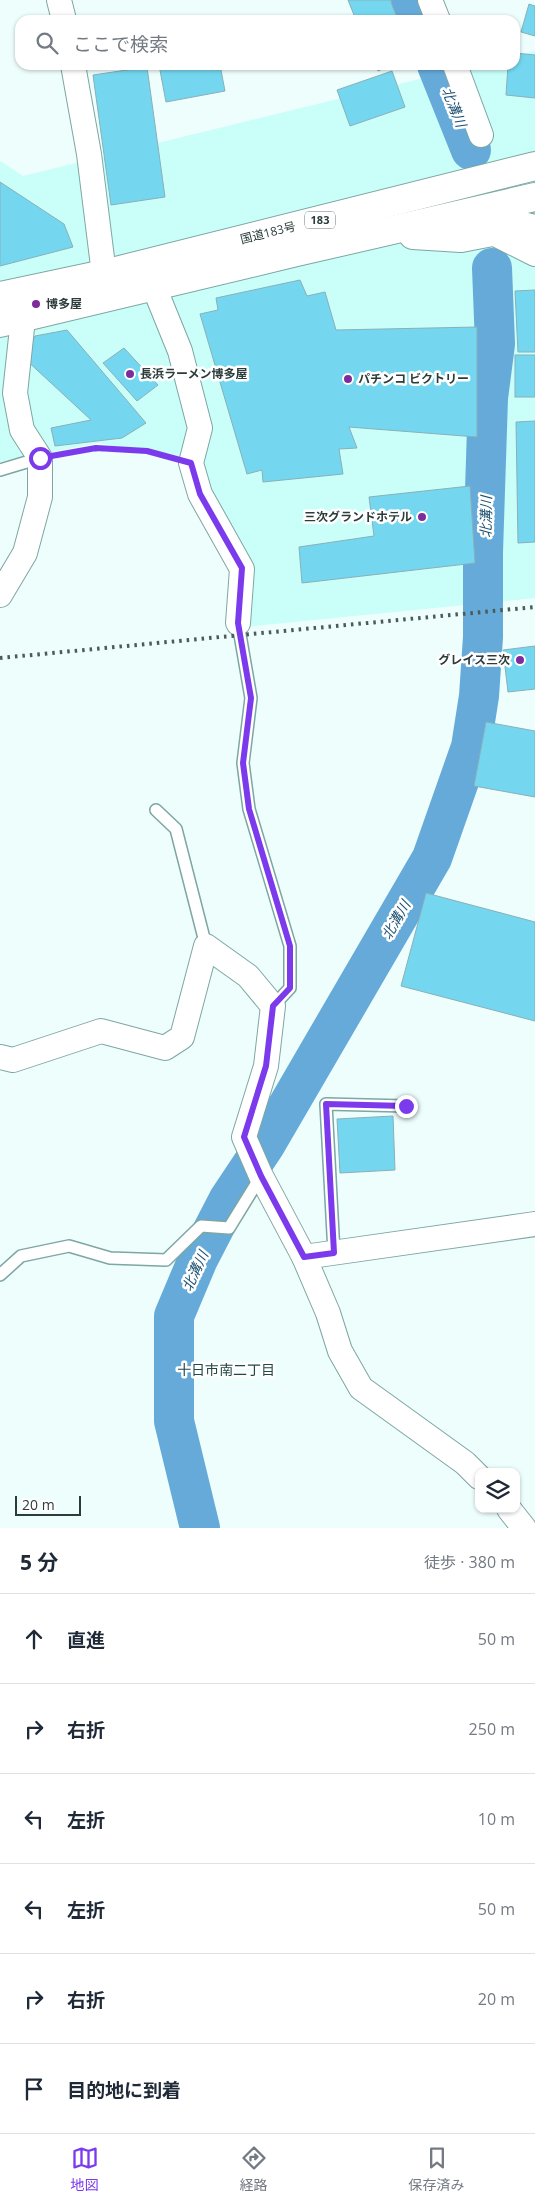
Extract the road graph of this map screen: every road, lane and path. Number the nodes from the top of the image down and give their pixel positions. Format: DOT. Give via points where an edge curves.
graph roads {
  1 [pos="59,0"];
  2 [pos="430,0"];
  3 [pos="63,15"];
  4 [pos="436,15"];
  5 [pos="74,70"];
  6 [pos="457,70"];
  7 [pos="481,135"];
  8 [pos="535,166"];
  9 [pos="535,198"];
  10 [pos="535,229"];
  11 [pos="491,232"];
  12 [pos="382,234"];
  13 [pos="535,254"];
  14 [pos="104,274"];
  15 [pos="154,287"];
  16 [pos="7,295"];
  17 [pos="11,321"];
  18 [pos="40,458"];
  19 [pos="191,463"];
  20 [pos="0,470"];
  21 [pos="0,595"];
  22 [pos="238,623"];
  23 [pos="156,810"];
  24 [pos="206,946"];
  25 [pos="273,1006"];
  26 [pos="0,1057"];
  27 [pos="406,1106"];
  28 [pos="261,1176"];
  29 [pos="535,1224"];
  30 [pos="334,1253"];
  31 [pos="304,1257"];
  32 [pos="0,1275"];
  33 [pos="475,1473"];
  34 [pos="512,1513"];
  35 [pos="524,1528"];
  1 -- 3 [label="street"];
  2 -- 4 [label="street"];
  5 -- 14 [label="street" via="89,154"];
  6 -- 7 [label="street"];
  8 -- 14 [label="highway, 国道183号 / 183"];
  9 -- 12 [label="highway, 国道183号 / 183"];
  10 -- 11 [label="highway" via="522,226"];
  11 -- 12 [label="highway" via="461,238"];
  11 -- 13 [label="street"];
  12 -- 15 [label="highway, 国道183号 / 183"];
  14 -- 16 [label="highway, 国道183号 / 183"];
  15 -- 17 [label="highway, 国道183号 / 183"];
  15 -- 19 [label="street" via="180,351 200,428"];
  16 -- 17 [label="street"];
  17 -- 18 [label="street" via="15,393 22,430"];
  18 -- 19 [label="path" via="96,448 147,451"];
  18 -- 20 [label="lane"];
  18 -- 21 [label="street" via="40,497 24,553"];
  19 -- 22 [label="street" via="200,494 242,568"];
  22 -- 25 [label="lane" via="251,698 243,763 249,809 290,946 290,988"];
  23 -- 24 [label="lane" via="176,830"];
  24 -- 25 [label="street" via="248,976"];
  24 -- 26 [label="street" via="182,1037 164,1048 101,1031 13,1060"];
  25 -- 28 [label="street" via="266,1066 244,1137"];
  27 -- 30 [label="lane" via="326,1104"];
  28 -- 31 [label="street"];
  28 -- 32 [label="lane" via="229,1228 201,1226 166,1260 110,1258 69,1246 21,1256"];
  29 -- 30 [label="street"];
  30 -- 31 [label="street"];
  31 -- 33 [label="street" via="340,1351 361,1388"];
  34 -- 35 [label="street"];
}
